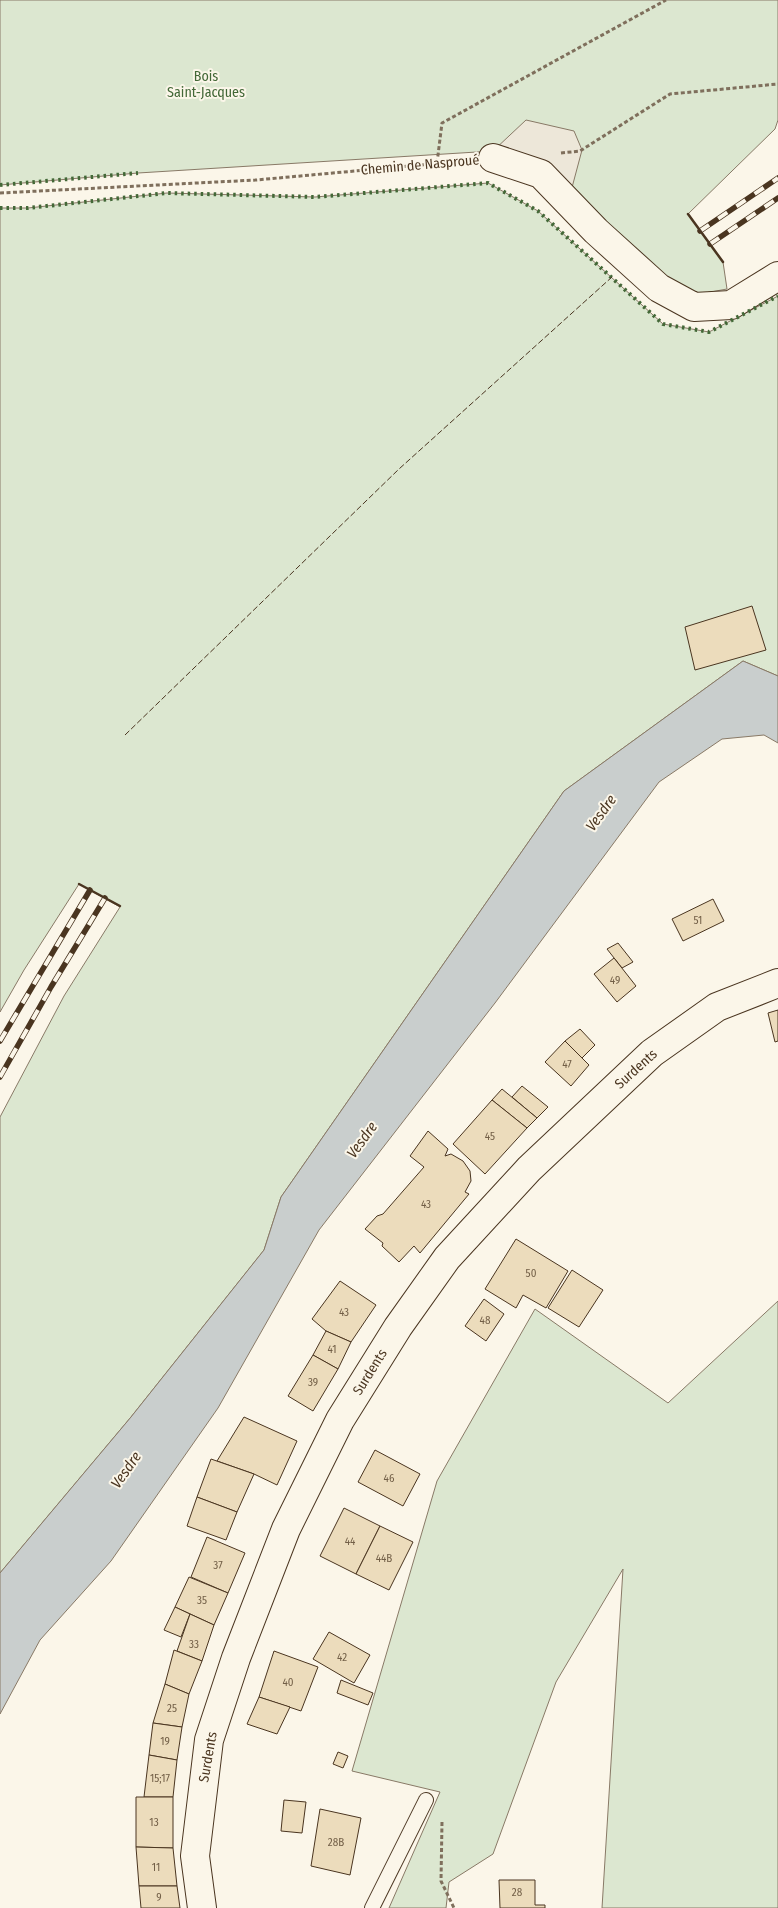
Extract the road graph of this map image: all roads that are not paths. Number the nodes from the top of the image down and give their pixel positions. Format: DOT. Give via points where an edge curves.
graph roads {
  1 [pos="493,158"];
  2 [pos="778,276"];
  3 [pos="778,982"];
  4 [pos="426,1800"];
  5 [pos="202,1908"];
  6 [pos="372,1908"];
  1 -- 2 [label="main road, Chemin de Nasproué" via="541,174 659,288 694,307 730,305"];
  3 -- 5 [label="main road, Surdents" via="717,1007 652,1053 529,1169 447,1258 398,1327 340,1420 286,1529 209,1740 195,1856"];
  4 -- 6 [label="lane"];
}
